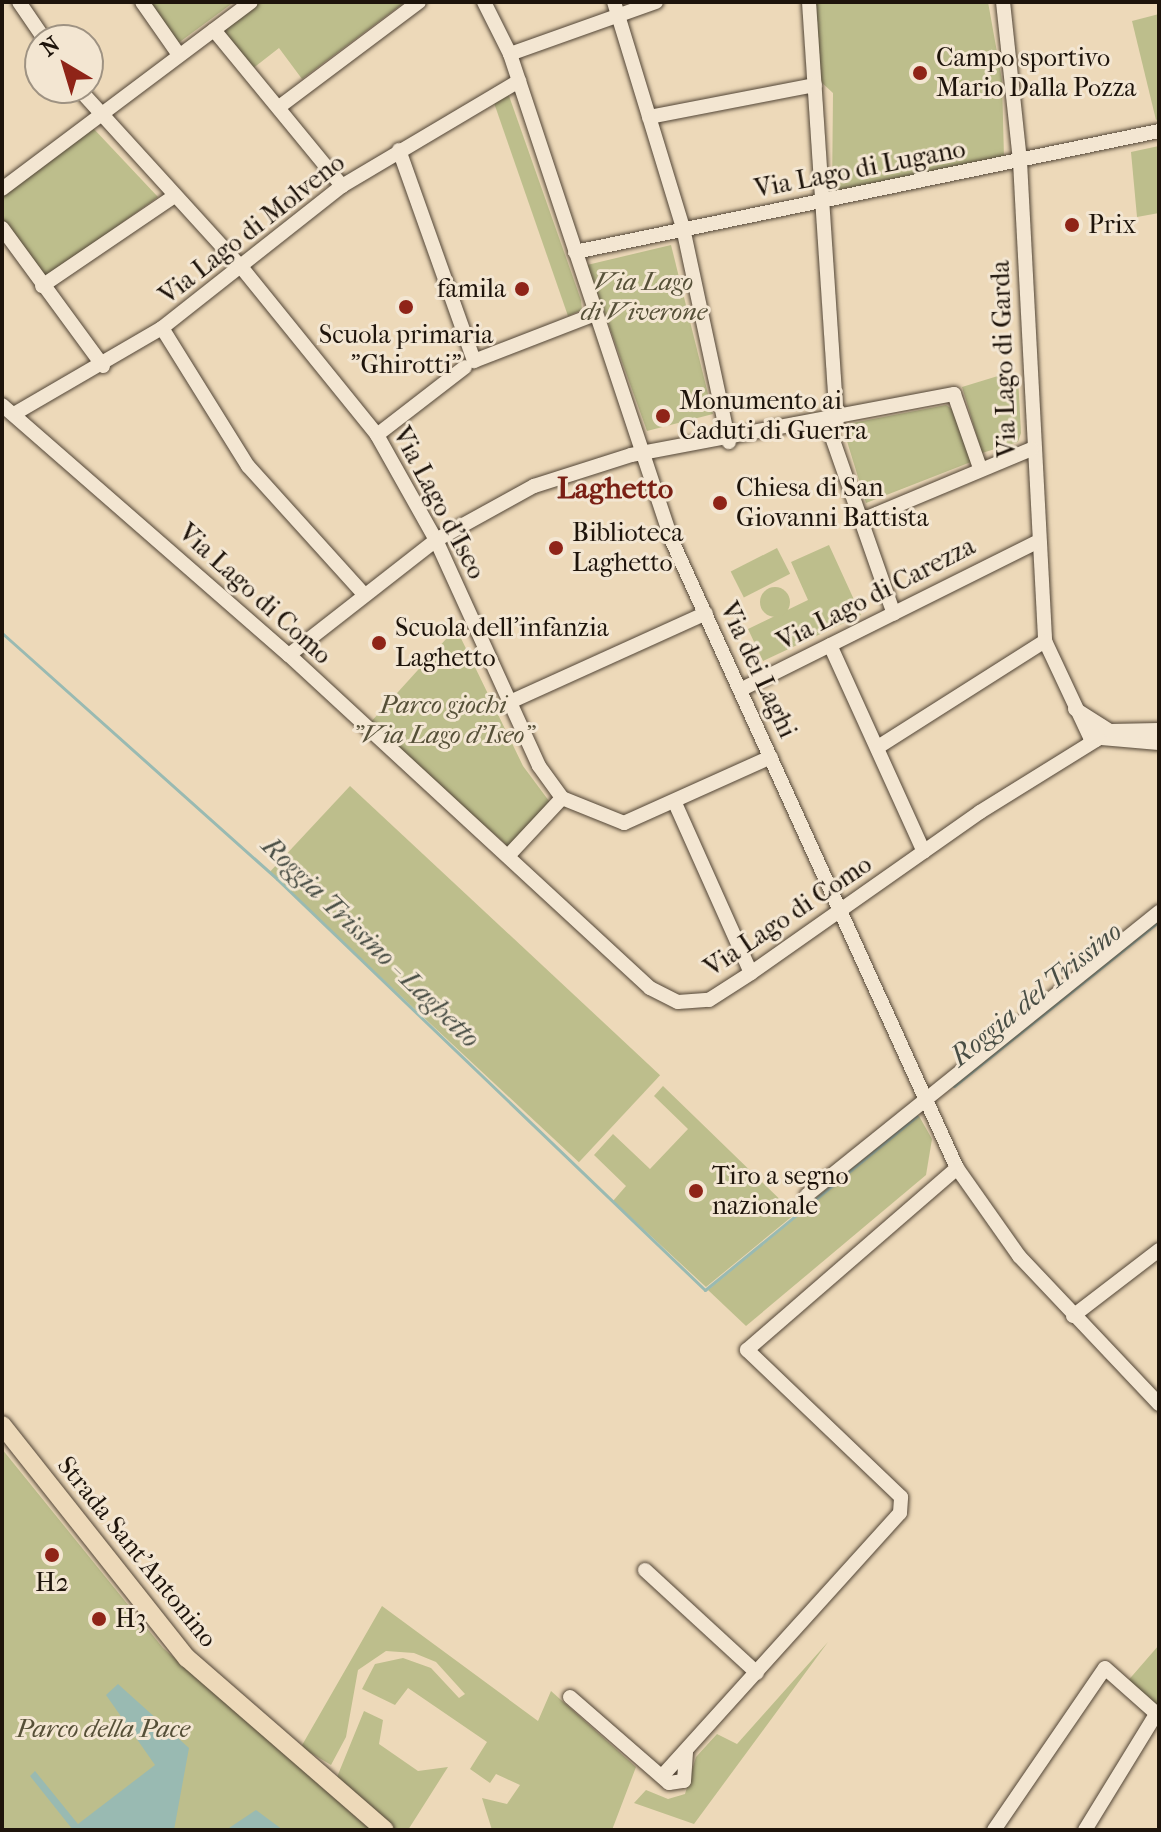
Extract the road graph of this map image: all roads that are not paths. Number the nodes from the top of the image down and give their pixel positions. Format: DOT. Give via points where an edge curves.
graph roads {
  1 [pos="19,2"];
  2 [pos="142,2"];
  3 [pos="251,2"];
  4 [pos="419,2"];
  5 [pos="484,2"];
  6 [pos="656,2"];
  7 [pos="809,2"];
  8 [pos="1003,2"];
  9 [pos="616,8"];
  10 [pos="34,24"];
  11 [pos="214,30"];
  12 [pos="510,54"];
  13 [pos="179,55"];
  14 [pos="519,81"];
  15 [pos="815,85"];
  16 [pos="89,104"];
  17 [pos="279,107"];
  18 [pos="97,116"];
  19 [pos="649,117"];
  20 [pos="1157,133"];
  21 [pos="399,150"];
  22 [pos="1020,161"];
  23 [pos="342,186"];
  24 [pos="2,189"];
  25 [pos="173,197"];
  26 [pos="823,201"];
  27 [pos="2,228"];
  28 [pos="683,228"];
  29 [pos="575,252"];
  30 [pos="242,268"];
  31 [pos="42,286"];
  32 [pos="595,314"];
  33 [pos="162,328"];
  34 [pos="469,364"];
  35 [pos="103,366"];
  36 [pos="8,410"];
  37 [pos="832,422"];
  38 [pos="377,435"];
  39 [pos="729,442"];
  40 [pos="1032,449"];
  41 [pos="642,453"];
  42 [pos="980,468"];
  43 [pos="862,520"];
  44 [pos="436,540"];
  45 [pos="1035,543"];
  46 [pos="362,592"];
  47 [pos="706,613"];
  48 [pos="894,614"];
  49 [pos="1045,641"];
  50 [pos="830,645"];
  51 [pos="289,655"];
  52 [pos="740,690"];
  53 [pos="510,702"];
  54 [pos="1159,730"];
  55 [pos="1099,733"];
  56 [pos="1159,743"];
  57 [pos="878,747"];
  58 [pos="771,757"];
  59 [pos="562,798"];
  60 [pos="675,803"];
  61 [pos="924,852"];
  62 [pos="508,856"];
  63 [pos="840,911"];
  64 [pos="1159,912"];
  65 [pos="751,973"];
  66 [pos="925,1100"];
  67 [pos="957,1168"];
  68 [pos="807,1195"];
  69 [pos="1159,1250"];
  70 [pos="1073,1316"];
  71 [pos="1159,1404"];
  72 [pos="2,1425"];
  73 [pos="645,1570"];
  74 [pos="757,1673"];
  75 [pos="570,1697"];
  76 [pos="1157,1715"];
  77 [pos="385,1830"];
  78 [pos="994,1830"];
  79 [pos="1085,1830"];
  1 -- 10 [label="street"];
  2 -- 13 [label="street"];
  3 -- 11 [label="street"];
  4 -- 17 [label="street"];
  5 -- 12 [label="street, Via dei Laghi"];
  6 -- 9 [label="street"];
  7 -- 15 [label="street"];
  8 -- 22 [label="street, Via Lago di Garda"];
  9 -- 12 [label="street"];
  9 -- 19 [label="street"];
  11 -- 13 [label="street"];
  11 -- 17 [label="street"];
  12 -- 14 [label="street, Via dei Laghi"];
  13 -- 18 [label="street"];
  14 -- 21 [label="street, Via Lago di Molveno"];
  14 -- 29 [label="street, Via dei Laghi"];
  15 -- 19 [label="street"];
  15 -- 26 [label="street"];
  16 -- 18 [label="street, Via Lago d'Iseo"];
  17 -- 23 [label="street"];
  18 -- 24 [label="street"];
  18 -- 25 [label="street, Via Lago d'Iseo"];
  19 -- 28 [label="street"];
  20 -- 22 [label="street, Via Lago di Lugano"];
  21 -- 23 [label="street, Via Lago di Molveno"];
  21 -- 34 [label="street"];
  22 -- 26 [label="street, Via Lago di Lugano"];
  22 -- 40 [label="street, Via Lago di Garda"];
  23 -- 30 [label="street, Via Lago di Molveno"];
  25 -- 30 [label="street, Via Lago d'Iseo"];
  25 -- 31 [label="street"];
  26 -- 28 [label="street, Via Lago di Lugano"];
  26 -- 37 [label="street"];
  27 -- 31 [label="street"];
  28 -- 29 [label="street, Via Lago di Lugano"];
  28 -- 39 [label="street"];
  29 -- 32 [label="street, Via dei Laghi"];
  30 -- 33 [label="street, Via Lago di Molveno"];
  30 -- 38 [label="street, Via Lago d'Iseo"];
  31 -- 35 [label="street"];
  32 -- 34 [label="street"];
  32 -- 41 [label="street, Via dei Laghi"];
  33 -- 35 [label="street, Via Lago di Molveno"];
  33 -- 46 [label="street" via="248,466"];
  34 -- 38 [label="street"];
  35 -- 36 [label="street, Via Lago di Molveno"];
  36 -- 51 [label="street, Via Lago di Como"];
  37 -- 39 [label="street"];
  37 -- 42 [label="street" via="954,394"];
  37 -- 43 [label="street"];
  38 -- 44 [label="street, Via Lago d'Iseo"];
  39 -- 41 [label="street"];
  40 -- 42 [label="street"];
  40 -- 45 [label="street, Via Lago di Garda"];
  41 -- 44 [label="street" via="534,486"];
  41 -- 47 [label="street, Via dei Laghi"];
  42 -- 43 [label="street"];
  43 -- 48 [label="street"];
  44 -- 46 [label="street"];
  44 -- 53 [label="street, Via Lago d'Iseo"];
  45 -- 48 [label="street, Via Lago di Carezza"];
  45 -- 49 [label="street, Via Lago di Garda"];
  46 -- 51 [label="street"];
  47 -- 52 [label="street, Via dei Laghi"];
  47 -- 53 [label="street"];
  48 -- 50 [label="street, Via Lago di Carezza"];
  49 -- 55 [label="street, Via Lago di Garda" via="1075,709"];
  49 -- 57 [label="street"];
  50 -- 52 [label="street, Via Lago di Carezza"];
  50 -- 57 [label="street"];
  51 -- 62 [label="street, Via Lago di Como"];
  52 -- 58 [label="street, Via dei Laghi"];
  53 -- 59 [label="street, Via Lago d'Iseo"];
  54 -- 55 [label="street"];
  55 -- 56 [label="street"];
  55 -- 61 [label="street, Via Lago di Como"];
  57 -- 61 [label="street"];
  58 -- 60 [label="street"];
  58 -- 63 [label="street, Via dei Laghi"];
  59 -- 60 [label="street" via="624,823"];
  59 -- 62 [label="street"];
  60 -- 65 [label="street"];
  61 -- 63 [label="street, Via Lago di Como"];
  62 -- 65 [label="street, Via Lago di Como" via="664,995 709,1000"];
  63 -- 65 [label="street, Via Lago di Como"];
  63 -- 66 [label="street, Via dei Laghi"];
  64 -- 66 [label="street"];
  66 -- 67 [label="street, Via dei Laghi"];
  66 -- 68 [label="street"];
  67 -- 70 [label="street, Via dei Laghi"];
  67 -- 74 [label="street" via="747,1350 901,1497 900,1513"];
  69 -- 70 [label="street"];
  70 -- 71 [label="street, Via dei Laghi"];
  72 -- 77 [label="main road, Strada Sant'Antonino" via="187,1658"];
  73 -- 74 [label="street"];
  74 -- 75 [label="street" via="664,1774"];
  76 -- 78 [label="street" via="1105,1668"];
  76 -- 79 [label="street"];
}
